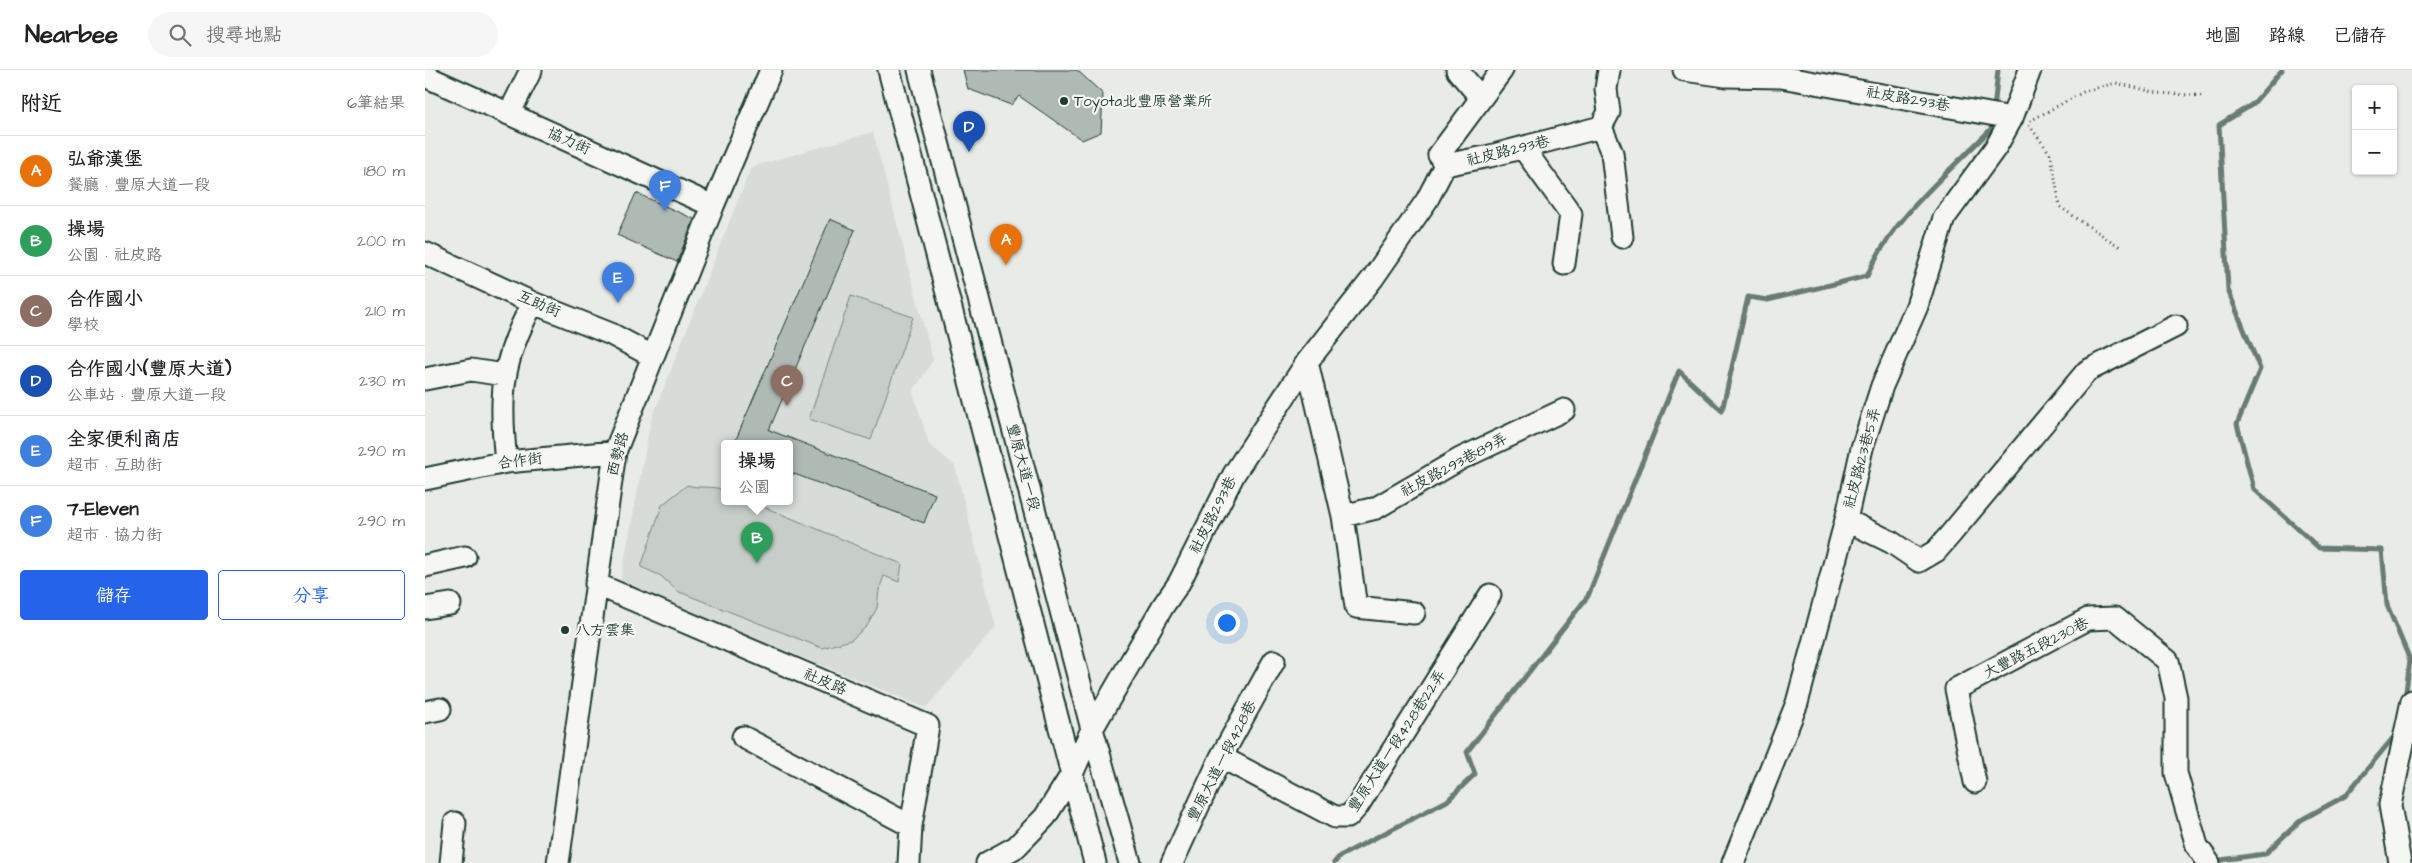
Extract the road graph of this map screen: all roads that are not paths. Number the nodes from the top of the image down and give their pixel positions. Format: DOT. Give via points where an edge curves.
graph roads {
  1 [pos="531,70"];
  2 [pos="771,70"];
  3 [pos="889,70"];
  4 [pos="919,70"];
  5 [pos="1457,70"];
  6 [pos="1502,70"];
  7 [pos="1609,70"];
  8 [pos="1684,70"];
  9 [pos="2030,70"];
  10 [pos="425,76"];
  11 [pos="1481,98"];
  12 [pos="509,114"];
  13 [pos="2013,118"];
  14 [pos="1601,128"];
  15 [pos="1523,148"];
  16 [pos="1445,165"];
  17 [pos="713,206"];
  18 [pos="1622,237"];
  19 [pos="425,253"];
  20 [pos="1564,264"];
  21 [pos="533,303"];
  22 [pos="2175,326"];
  23 [pos="652,356"];
  24 [pos="1307,362"];
  25 [pos="504,375"];
  26 [pos="425,379"];
  27 [pos="1565,410"];
  28 [pos="615,452"];
  29 [pos="506,462"];
  30 [pos="425,479"];
  31 [pos="1343,516"];
  32 [pos="1846,520"];
  33 [pos="465,557"];
  34 [pos="425,566"];
  35 [pos="596,584"];
  36 [pos="1490,595"];
  37 [pos="450,604"];
  38 [pos="425,608"];
  39 [pos="1414,612"];
  40 [pos="1274,661"];
  41 [pos="2412,701"];
  42 [pos="1092,729"];
  43 [pos="743,737"];
  44 [pos="1221,757"];
  45 [pos="1072,774"];
  46 [pos="1975,782"];
  47 [pos="455,823"];
  48 [pos="911,826"];
  49 [pos="451,863"];
  50 [pos="558,863"];
  51 [pos="909,863"];
  52 [pos="987,863"];
  53 [pos="1095,863"];
  54 [pos="1130,863"];
  55 [pos="1171,863"];
  56 [pos="1733,863"];
  57 [pos="2209,863"];
  58 [pos="2401,863"];
  1 -- 12 [label="street"];
  2 -- 17 [label="street, 西勢路"];
  3 -- 45 [label="street, 豐原大道一段"];
  4 -- 42 [label="street, 豐原大道一段"];
  5 -- 11 [label="street"];
  6 -- 11 [label="street, 社皮路293巷"];
  7 -- 14 [label="street" via="1606,88 1609,112"];
  8 -- 13 [label="street, 社皮路293巷" via="1726,76 1781,77"];
  9 -- 13 [label="street, 社皮路123巷5弄"];
  10 -- 12 [label="street, 協力街"];
  11 -- 16 [label="street, 社皮路293巷" via="1439,155"];
  12 -- 17 [label="street, 協力街"];
  13 -- 32 [label="street, 社皮路123巷5弄" via="1997,147 1944,218 1917,306 1882,386 1862,448"];
  14 -- 15 [label="street, 社皮路293巷"];
  14 -- 18 [label="street" via="1612,153"];
  15 -- 16 [label="street, 社皮路293巷"];
  15 -- 20 [label="street" via="1571,214"];
  16 -- 24 [label="street, 社皮路293巷" via="1427,200 1373,278"];
  17 -- 23 [label="street, 西勢路"];
  19 -- 21 [label="street, 互助街"];
  21 -- 23 [label="street, 互助街" via="611,334"];
  21 -- 25 [label="street" via="522,323"];
  22 -- 32 [label="street" via="2087,372 1936,551 1919,561 1891,542"];
  23 -- 28 [label="street, 西勢路"];
  24 -- 31 [label="street"];
  24 -- 42 [label="street, 社皮路293巷" via="1234,474 1179,583"];
  25 -- 26 [label="street" via="471,370"];
  25 -- 29 [label="street" via="501,415"];
  27 -- 31 [label="street, 社皮路293巷89弄" via="1460,459 1376,508"];
  28 -- 29 [label="street, 合作街"];
  28 -- 35 [label="street, 西勢路"];
  29 -- 30 [label="street, 合作街"];
  31 -- 39 [label="street" via="1357,606"];
  32 -- 56 [label="street, 社皮路123巷5弄" via="1797,703"];
  33 -- 34 [label="street"];
  35 -- 48 [label="street, 社皮路" via="928,726"];
  35 -- 50 [label="street, 西勢路"];
  36 -- 44 [label="street, 豐原大道一段428巷22弄" via="1357,807 1347,817 1335,817"];
  37 -- 38 [label="street"];
  40 -- 44 [label="street, 豐原大道一段428巷"];
  41 -- 58 [label="street" via="2390,805"];
  42 -- 45 [label="street, 社皮路293巷"];
  42 -- 54 [label="street, 豐原大道一段"];
  43 -- 48 [label="street"];
  44 -- 55 [label="street, 豐原大道一段428巷"];
  45 -- 52 [label="street, 社皮路293巷" via="1045,816 1016,846"];
  45 -- 53 [label="street, 豐原大道一段"];
  46 -- 57 [label="street, 大豐路五段230巷" via="1956,689 2088,619 2115,618 2168,661 2176,698 2176,773 2197,846"];
  47 -- 49 [label="street"];
  48 -- 51 [label="street, 社皮路"];
}
